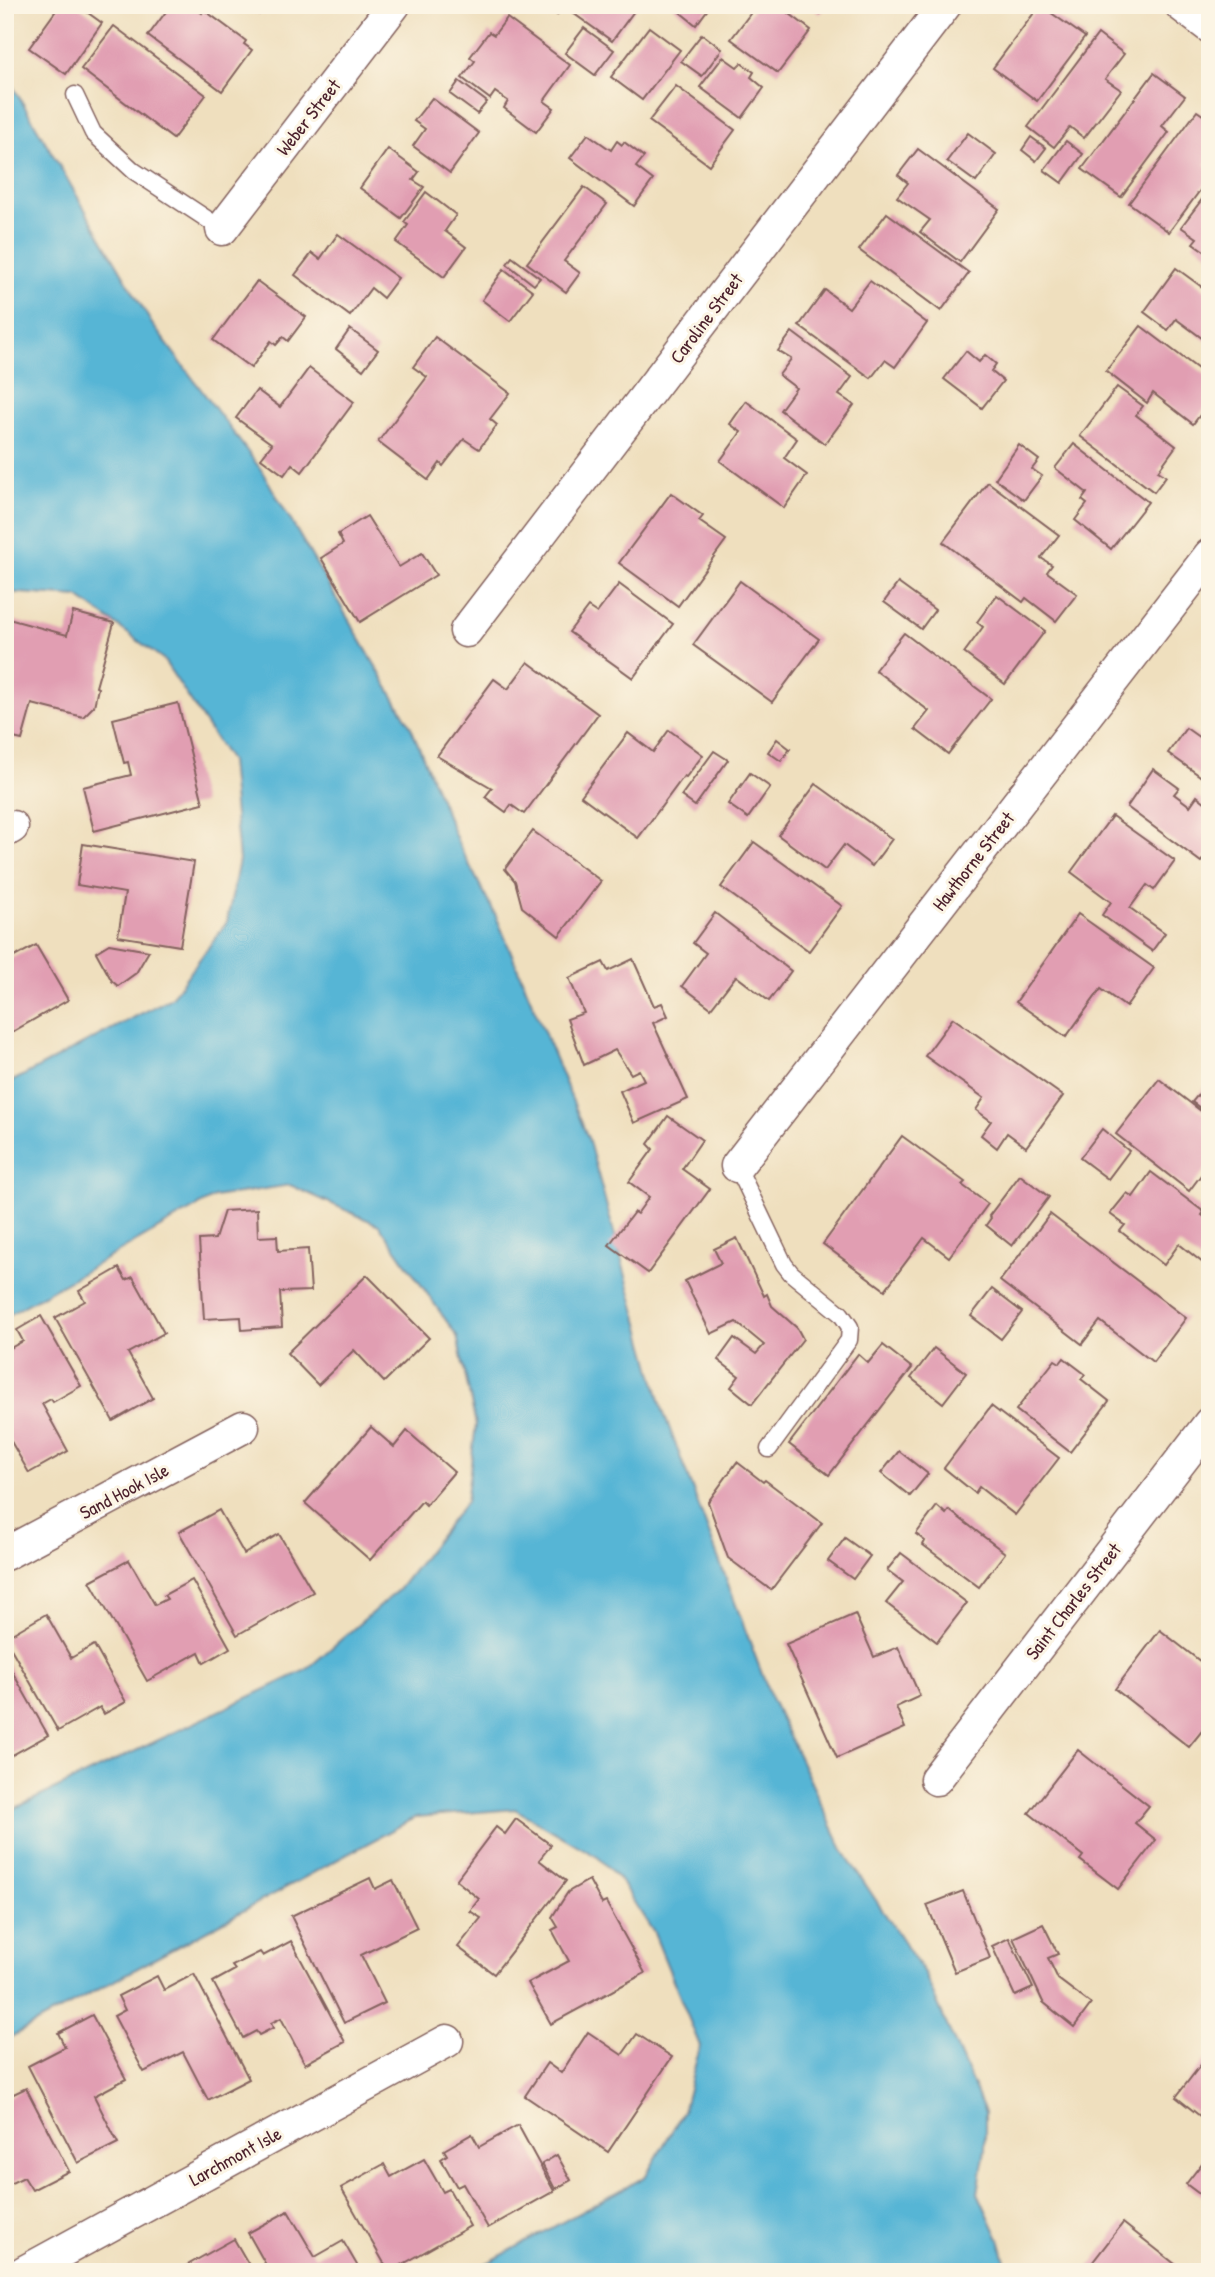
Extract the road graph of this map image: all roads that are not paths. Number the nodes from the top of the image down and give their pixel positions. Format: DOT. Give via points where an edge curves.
graph roads {
  1 [pos="394,5"];
  2 [pos="946,5"];
  3 [pos="1181,5"];
  4 [pos="1210,27"];
  5 [pos="75,95"];
  6 [pos="222,229"];
  7 [pos="1210,555"];
  8 [pos="466,631"];
  9 [pos="737,1167"];
  10 [pos="1210,1423"];
  11 [pos="243,1427"];
  12 [pos="769,1449"];
  13 [pos="5,1554"];
  14 [pos="936,1779"];
  15 [pos="447,2041"];
  16 [pos="24,2272"];
  1 -- 6 [label="street, Weber Street"];
  2 -- 8 [label="street, Caroline Street"];
  3 -- 4 [label="street"];
  5 -- 6 [label="lane" via="93,133 134,171"];
  7 -- 9 [label="street, Hawthorne Street"];
  9 -- 12 [label="lane" via="790,1273 841,1314 850,1327 849,1340"];
  10 -- 14 [label="street, Saint Charles Street"];
  11 -- 13 [label="street, Sand Hook Isle"];
  15 -- 16 [label="street, Larchmont Isle"];
}
